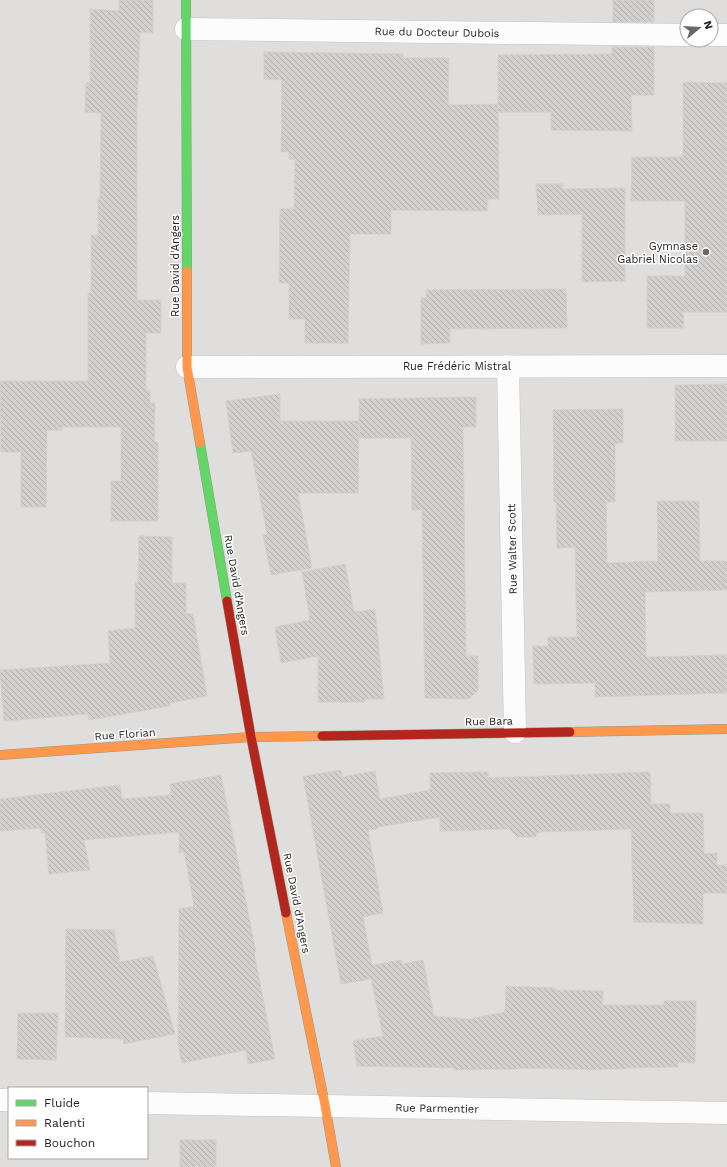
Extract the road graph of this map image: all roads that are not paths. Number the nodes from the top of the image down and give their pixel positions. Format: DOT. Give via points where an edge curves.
graph roads {
  1 [pos="186,0"];
  2 [pos="186,29"];
  3 [pos="679,34"];
  4 [pos="508,366"];
  5 [pos="727,366"];
  6 [pos="187,367"];
  7 [pos="727,729"];
  8 [pos="515,732"];
  9 [pos="251,737"];
  10 [pos="0,755"];
  11 [pos="148,1103"];
  12 [pos="325,1105"];
  13 [pos="727,1113"];
  14 [pos="336,1167"];
  1 -- 2 [label="street, Rue David d'Angers"];
  2 -- 3 [label="street, Rue du Docteur Dubois"];
  2 -- 6 [label="street, Rue David d'Angers"];
  4 -- 5 [label="street, Rue Frédéric Mistral"];
  4 -- 6 [label="street, Rue Frédéric Mistral"];
  4 -- 8 [label="street, Rue Walter Scott"];
  6 -- 9 [label="street, Rue David d'Angers"];
  7 -- 8 [label="street, Rue Bara"];
  8 -- 9 [label="street, Rue Bara"];
  9 -- 10 [label="street, Rue Florian"];
  9 -- 12 [label="street, Rue David d'Angers"];
  11 -- 12 [label="street, Rue Parmentier"];
  12 -- 13 [label="street, Rue Parmentier"];
  12 -- 14 [label="street, Rue David d'Angers"];
}
